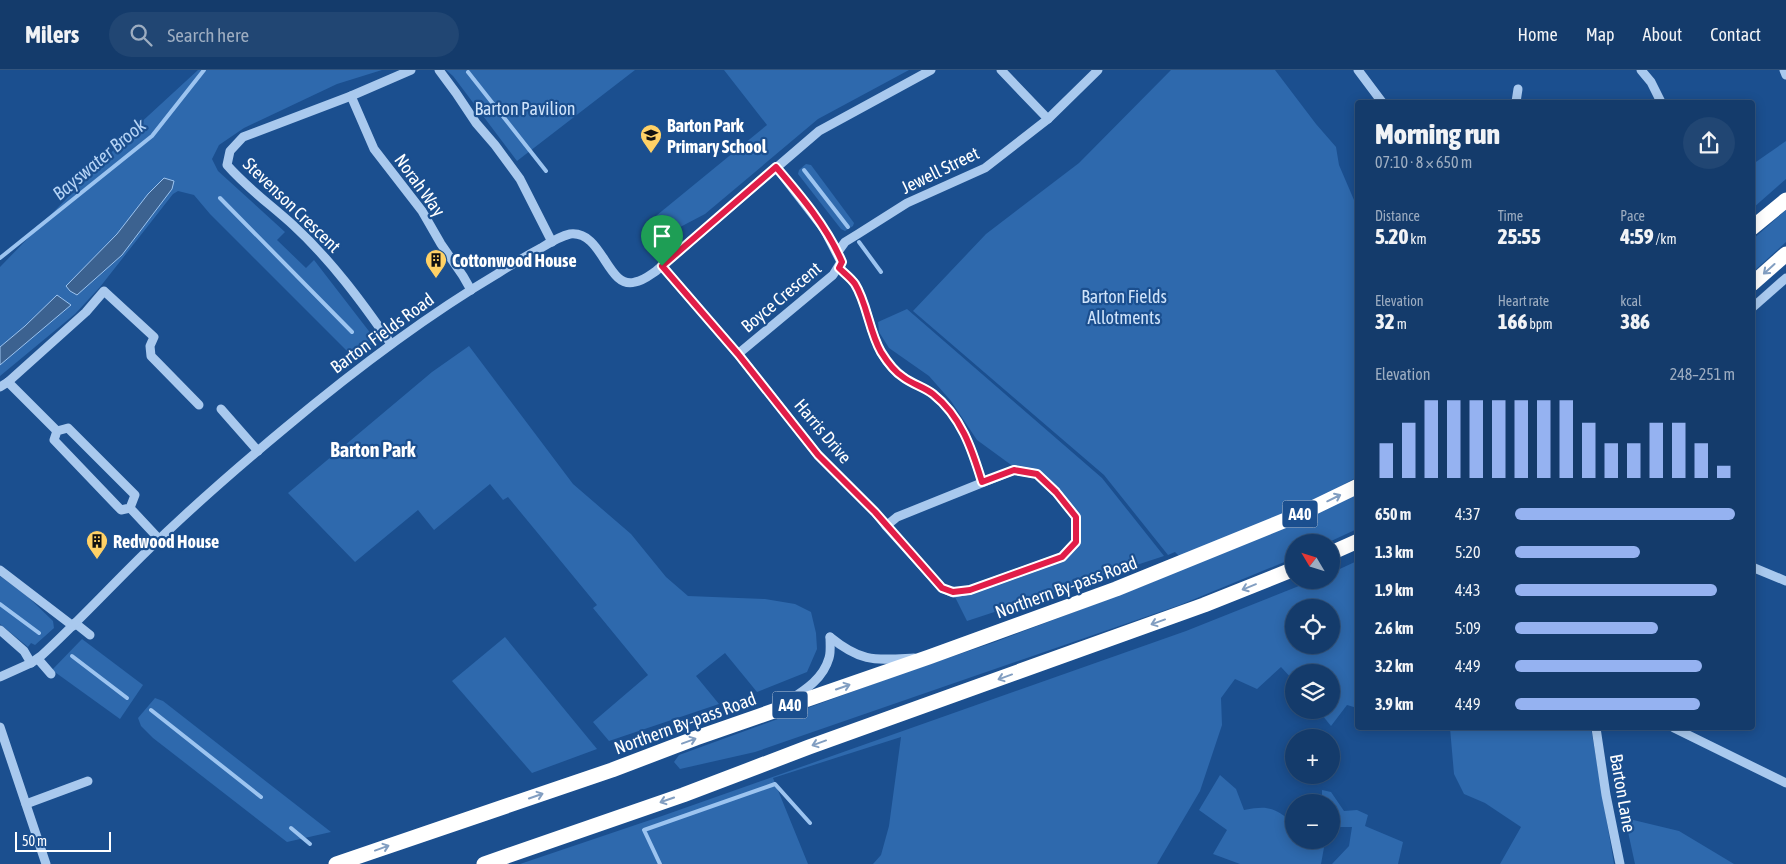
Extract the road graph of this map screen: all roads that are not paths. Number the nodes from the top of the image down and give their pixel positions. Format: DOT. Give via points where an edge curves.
graph roads {
  1 [pos="411,70"];
  2 [pos="439,70"];
  3 [pos="931,70"];
  4 [pos="1001,70"];
  5 [pos="1098,70"];
  6 [pos="1358,70"];
  7 [pos="1641,70"];
  8 [pos="1784,70"];
  9 [pos="1786,75"];
  10 [pos="1518,89"];
  11 [pos="351,96"];
  12 [pos="1380,100"];
  13 [pos="1516,100"];
  14 [pos="1660,100"];
  15 [pos="1048,119"];
  16 [pos="776,167"];
  17 [pos="1786,200"];
  18 [pos="1755,226"];
  19 [pos="552,242"];
  20 [pos="837,253"];
  21 [pos="1786,254"];
  22 [pos="662,266"];
  23 [pos="839,268"];
  24 [pos="1786,278"];
  25 [pos="1755,281"];
  26 [pos="471,290"];
  27 [pos="1755,305"];
  28 [pos="390,344"];
  29 [pos="738,354"];
  30 [pos="8,382"];
  31 [pos="0,387"];
  32 [pos="199,405"];
  33 [pos="221,409"];
  34 [pos="57,430"];
  35 [pos="258,451"];
  36 [pos="982,482"];
  37 [pos="1355,487"];
  38 [pos="130,508"];
  39 [pos="886,526"];
  40 [pos="160,539"];
  41 [pos="1355,542"];
  42 [pos="1340,549"];
  43 [pos="1755,568"];
  44 [pos="0,570"];
  45 [pos="1285,573"];
  46 [pos="1786,581"];
  47 [pos="74,625"];
  48 [pos="0,630"];
  49 [pos="90,635"];
  50 [pos="929,657"];
  51 [pos="35,661"];
  52 [pos="51,674"];
  53 [pos="0,677"];
  54 [pos="771,712"];
  55 [pos="0,727"];
  56 [pos="1596,730"];
  57 [pos="1678,730"];
  58 [pos="88,781"];
  59 [pos="1786,784"];
  60 [pos="26,804"];
  61 [pos="46,864"];
  62 [pos="336,864"];
  63 [pos="484,864"];
  64 [pos="1620,864"];
  1 -- 11 [label="street, Stevenson Crescent"];
  2 -- 19 [label="street" via="520,179"];
  3 -- 16 [label="street, Barton Fields Road" via="819,131"];
  4 -- 15 [label="street"];
  5 -- 15 [label="street, Jewell Street"];
  6 -- 12 [label="street"];
  7 -- 14 [label="street"];
  8 -- 9 [label="street"];
  10 -- 13 [label="street"];
  11 -- 26 [label="street, Norah Way" via="374,149 422,211"];
  11 -- 28 [label="street, Stevenson Crescent" via="243,137 230,151 227,165 320,253"];
  15 -- 20 [label="street, Jewell Street" via="986,168 907,203 845,242"];
  16 -- 20 [label="street, Boyce Crescent" via="824,229"];
  16 -- 22 [label="street, Barton Fields Road"];
  17 -- 18 [label="highway"];
  19 -- 22 [label="street, Barton Fields Road" via="568,234 588,238 614,273 629,283"];
  19 -- 26 [label="street, Barton Fields Road"];
  20 -- 23 [label="street, Boyce Crescent" via="842,262"];
  21 -- 25 [label="highway, one-way"];
  22 -- 29 [label="street, Boyce Crescent"];
  23 -- 29 [label="street, Boyce Crescent"];
  23 -- 36 [label="street" via="855,284 881,352 902,377 931,393 957,421 972,448"];
  24 -- 27 [label="street"];
  26 -- 28 [label="street, Barton Fields Road"];
  28 -- 35 [label="street, Barton Fields Road"];
  29 -- 39 [label="street, Harris Drive" via="818,455"];
  30 -- 31 [label="street"];
  30 -- 32 [label="street" via="86,312 104,291 154,338 150,356"];
  30 -- 34 [label="street"];
  33 -- 35 [label="street"];
  34 -- 38 [label="street" via="54,440 121,510"];
  34 -- 38 [label="street" via="68,428 135,495"];
  35 -- 40 [label="street, Barton Fields Road"];
  36 -- 39 [label="street, Harris Drive" via="897,517"];
  36 -- 39 [label="street, Harris Drive" via="1014,470 1037,474 1076,517 1076,542 1062,557 970,590 953,592 942,588"];
  50 -- 37 [label="highway, Northern By-pass Road / A40, one-way" via="1242,539"];
  38 -- 40 [label="street"];
  40 -- 47 [label="street, Barton Fields Road"];
  41 -- 42 [label="highway"];
  43 -- 46 [label="street"];
  44 -- 47 [label="street"];
  45 -- 63 [label="highway, one-way" via="683,795"];
  47 -- 49 [label="street"];
  47 -- 51 [label="street, Barton Fields Road"];
  48 -- 51 [label="street"];
  54 -- 50 [label="highway, Northern By-pass Road / A40, one-way"];
  50 -- 54 [label="street" via="876,660 857,656 830,638 830,658 821,675 811,686"];
  51 -- 52 [label="street"];
  51 -- 53 [label="street, Barton Fields Road"];
  62 -- 54 [label="highway, Northern By-pass Road / A40, one-way"];
  55 -- 60 [label="street"];
  56 -- 64 [label="street, Barton Lane"];
  57 -- 59 [label="street"];
  58 -- 60 [label="street"];
  60 -- 61 [label="street"];
}
